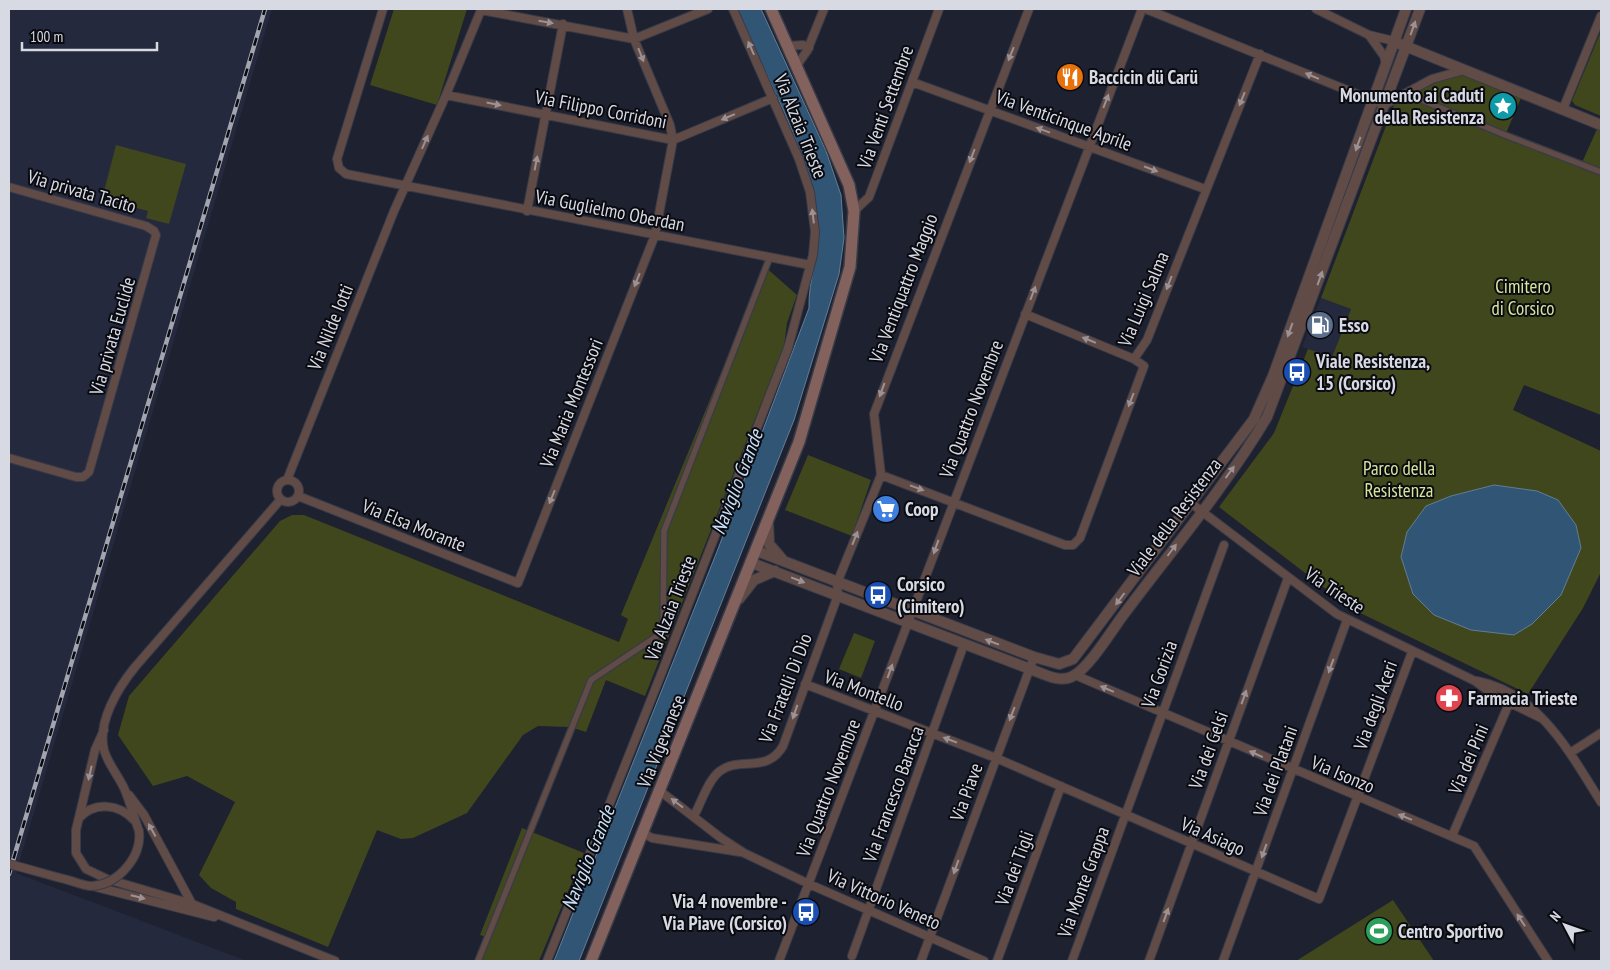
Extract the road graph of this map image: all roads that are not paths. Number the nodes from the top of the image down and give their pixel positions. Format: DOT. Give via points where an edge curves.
graph roads {
  1 [pos="383,9"];
  2 [pos="627,9"];
  3 [pos="708,9"];
  4 [pos="733,9"];
  5 [pos="771,9"];
  6 [pos="824,9"];
  7 [pos="939,9"];
  8 [pos="1029,9"];
  9 [pos="1142,9"];
  10 [pos="1146,9"];
  11 [pos="1316,9"];
  12 [pos="1406,9"];
  13 [pos="1420,9"];
  14 [pos="1332,12"];
  15 [pos="1601,16"];
  16 [pos="563,24"];
  17 [pos="1369,35"];
  18 [pos="634,39"];
  19 [pos="1394,41"];
  20 [pos="788,46"];
  21 [pos="1406,47"];
  22 [pos="809,48"];
  23 [pos="1260,54"];
  24 [pos="797,65"];
  25 [pos="1386,65"];
  26 [pos="1464,70"];
  27 [pos="912,82"];
  28 [pos="1405,93"];
  29 [pos="446,95"];
  30 [pos="773,98"];
  31 [pos="1379,103"];
  32 [pos="1563,110"];
  33 [pos="989,111"];
  34 [pos="545,114"];
  35 [pos="1601,125"];
  36 [pos="673,140"];
  37 [pos="1088,147"];
  38 [pos="1601,172"];
  39 [pos="9,187"];
  40 [pos="405,187"];
  41 [pos="1205,189"];
  42 [pos="527,211"];
  43 [pos="854,211"];
  44 [pos="146,226"];
  45 [pos="655,235"];
  46 [pos="768,262"];
  47 [pos="810,265"];
  48 [pos="1303,307"];
  49 [pos="1025,314"];
  50 [pos="1134,359"];
  51 [pos="9,458"];
  52 [pos="881,475"];
  53 [pos="287,480"];
  54 [pos="298,496"];
  55 [pos="281,499"];
  56 [pos="953,502"];
  57 [pos="1192,504"];
  58 [pos="1201,511"];
  59 [pos="768,521"];
  60 [pos="1224,545"];
  61 [pos="757,551"];
  62 [pos="752,563"];
  63 [pos="786,563"];
  64 [pos="774,571"];
  65 [pos="1288,578"];
  66 [pos="518,583"];
  67 [pos="837,583"];
  68 [pos="838,595"];
  69 [pos="735,606"];
  70 [pos="912,611"];
  71 [pos="1347,620"];
  72 [pos="908,622"];
  73 [pos="964,644"];
  74 [pos="1412,652"];
  75 [pos="1034,657"];
  76 [pos="1030,669"];
  77 [pos="1075,675"];
  78 [pos="805,684"];
  79 [pos="1511,699"];
  80 [pos="875,712"];
  81 [pos="1162,713"];
  82 [pos="104,730"];
  83 [pos="1601,733"];
  84 [pos="933,734"];
  85 [pos="1228,741"];
  86 [pos="1570,752"];
  87 [pos="996,758"];
  88 [pos="1293,770"];
  89 [pos="1061,786"];
  90 [pos="124,788"];
  91 [pos="660,791"];
  92 [pos="1358,798"];
  93 [pos="1601,802"];
  94 [pos="1125,815"];
  95 [pos="694,816"];
  96 [pos="79,818"];
  97 [pos="136,823"];
  98 [pos="643,833"];
  99 [pos="1452,836"];
  100 [pos="1192,844"];
  101 [pos="744,853"];
  102 [pos="9,864"];
  103 [pos="1256,872"];
  104 [pos="808,884"];
  105 [pos="90,886"];
  106 [pos="192,904"];
  107 [pos="869,910"];
  108 [pos="229,920"];
  109 [pos="930,938"];
  110 [pos="852,956"];
  111 [pos="335,961"];
  112 [pos="478,961"];
  113 [pos="546,961"];
  114 [pos="591,961"];
  115 [pos="779,961"];
  116 [pos="921,961"];
  117 [pos="984,961"];
  118 [pos="997,961"];
  119 [pos="1072,961"];
  120 [pos="1149,961"];
  121 [pos="1223,961"];
  122 [pos="1548,961"];
  1 -- 40 [label="street, Via Guglielmo Oberdan" via="337,164 346,174"];
  2 -- 18 [label="street"];
  3 -- 18 [label="street"];
  30 -- 4 [label="street, Via Alzaia Trieste, one-way"];
  5 -- 20 [label="main road, Via Vigevanese"];
  6 -- 22 [label="street"];
  7 -- 27 [label="street, Via Venti Settembre"];
  8 -- 33 [label="street, Via Ventiquattro Maggio, one-way"];
  37 -- 9 [label="street, Via Quattro Novembre, one-way"];
  10 -- 23 [label="street"];
  11 -- 14 [label="street"];
  12 -- 19 [label="street, Viale della Resistenza"];
  21 -- 13 [label="street, Viale della Resistenza, one-way"];
  14 -- 17 [label="street"];
  15 -- 32 [label="street"];
  16 -- 18 [label="street"];
  29 -- 16 [label="street, Via Nilde Iotti, one-way" via="481,10"];
  16 -- 34 [label="street"];
  17 -- 19 [label="street"];
  17 -- 25 [label="street" via="1384,56"];
  18 -- 36 [label="street, one-way" via="670,125"];
  19 -- 21 [label="street"];
  19 -- 25 [label="street, Viale della Resistenza"];
  20 -- 22 [label="street"];
  20 -- 24 [label="main road, Via Vigevanese"];
  21 -- 26 [label="street"];
  21 -- 31 [label="street, Viale della Resistenza"];
  22 -- 24 [label="street"];
  31 -- 23 [label="street, one-way"];
  23 -- 41 [label="street, Via Luigi Salma, one-way"];
  24 -- 43 [label="main road, Via Vigevanese" via="841,163"];
  25 -- 31 [label="street, Viale della Resistenza"];
  26 -- 28 [label="street" via="1432,79"];
  26 -- 32 [label="street"];
  27 -- 33 [label="street, Via Venticinque Aprile"];
  27 -- 43 [label="street, Via Venti Settembre" via="869,198"];
  28 -- 31 [label="street"];
  28 -- 38 [label="street"];
  29 -- 34 [label="street, Via Filippo Corridoni, one-way"];
  40 -- 29 [label="street, Via Nilde Iotti, one-way"];
  30 -- 36 [label="street, Via Filippo Corridoni, one-way"];
  47 -- 30 [label="street, Via Alzaia Trieste, one-way" via="816,232 810,192"];
  31 -- 48 [label="street, Viale della Resistenza"];
  32 -- 35 [label="street"];
  37 -- 33 [label="street, Via Venticinque Aprile, one-way"];
  33 -- 52 [label="street, Via Ventiquattro Maggio, one-way" via="874,414"];
  34 -- 36 [label="street, Via Filippo Corridoni"];
  42 -- 34 [label="street, one-way"];
  36 -- 45 [label="street, Via Maria Montessori"];
  37 -- 41 [label="street, Via Venticinque Aprile, one-way"];
  49 -- 37 [label="street, Via Quattro Novembre, one-way"];
  39 -- 44 [label="street, Via privata Tacito"];
  40 -- 42 [label="street, Via Guglielmo Oberdan"];
  40 -- 53 [label="street, Via Nilde Iotti"];
  41 -- 50 [label="street, Via Luigi Salma, one-way" via="1147,340"];
  42 -- 45 [label="street, Via Guglielmo Oberdan"];
  43 -- 59 [label="main road, Via Vigevanese" via="852,253 846,282 799,442"];
  44 -- 51 [label="street, Via privata Euclide" via="154,231 155,243 89,472 83,477 76,477"];
  45 -- 47 [label="street, Via Guglielmo Oberdan"];
  45 -- 66 [label="street, Via Maria Montessori, one-way"];
  46 -- 112 [label="street" via="664,531 663,632 591,680"];
  47 -- 113 [label="street, Via Alzaia Trieste" via="788,348"];
  48 -- 57 [label="street, Viale della Resistenza, one-way" via="1254,419"];
  58 -- 48 [label="street, Viale della Resistenza, one-way" via="1267,417"];
  50 -- 49 [label="street, one-way"];
  49 -- 56 [label="street, Via Quattro Novembre"];
  50 -- 56 [label="street, Via Luigi Salma, one-way" via="1144,366 1080,538 1072,545"];
  52 -- 56 [label="street, Via Luigi Salma, one-way"];
  67 -- 52 [label="street, Via Ventiquattro Maggio, one-way"];
  53 -- 54 [label="street" via="296,483"];
  53 -- 55 [label="street" via="277,489"];
  54 -- 55 [label="street" via="290,502"];
  54 -- 66 [label="street, Via Elsa Morante"];
  55 -- 82 [label="street" via="126,678 116,694"];
  56 -- 70 [label="street, Via Quattro Novembre, one-way"];
  57 -- 58 [label="street, Via Trieste"];
  57 -- 75 [label="street, Viale della Resistenza, one-way" via="1078,656 1058,664"];
  58 -- 65 [label="street, Via Trieste"];
  77 -- 58 [label="street, Viale della Resistenza, one-way"];
  59 -- 61 [label="main road, Via Vigevanese"];
  59 -- 63 [label="street" via="769,544"];
  60 -- 81 [label="street, Via Gorizia"];
  61 -- 62 [label="main road, Via Vigevanese"];
  61 -- 63 [label="street, Viale della Resistenza"];
  62 -- 64 [label="street"];
  62 -- 69 [label="main road, Via Vigevanese"];
  63 -- 67 [label="street, Viale della Resistenza"];
  64 -- 68 [label="street, one-way"];
  64 -- 69 [label="street" via="750,583"];
  65 -- 71 [label="street, Via Trieste"];
  85 -- 65 [label="street, Via dei Gelsi, one-way"];
  67 -- 68 [label="street, Via Fratelli Di Dio"];
  67 -- 70 [label="street, Viale della Resistenza"];
  68 -- 72 [label="street"];
  68 -- 78 [label="street, Via Fratelli Di Dio"];
  69 -- 91 [label="main road, Via Vigevanese"];
  70 -- 72 [label="street, Via Quattro Novembre"];
  75 -- 70 [label="street, Viale della Resistenza, one-way"];
  71 -- 74 [label="street, Via Trieste"];
  71 -- 88 [label="street, Via dei Platani, one-way"];
  72 -- 73 [label="street"];
  80 -- 72 [label="street, Via Quattro Novembre, one-way"];
  73 -- 76 [label="street"];
  73 -- 84 [label="street, Via Francesco Baracca"];
  74 -- 79 [label="street, Via Trieste" via="1475,681 1494,686"];
  74 -- 92 [label="street, Via degli Aceri"];
  75 -- 76 [label="street, Via Piave"];
  76 -- 77 [label="street" via="1061,679"];
  76 -- 87 [label="street, Via Piave, one-way"];
  81 -- 77 [label="street, Via Isonzo, one-way"];
  78 -- 80 [label="street, Via Montello"];
  78 -- 95 [label="street, Via Fratelli Di Dio, one-way" via="778,753 772,760 720,771"];
  79 -- 86 [label="street, Via Trieste" via="1543,719"];
  79 -- 99 [label="street, Via dei Pini"];
  80 -- 84 [label="street, Via Montello"];
  80 -- 104 [label="street, Via Quattro Novembre"];
  81 -- 85 [label="street, Via Isonzo"];
  81 -- 94 [label="street, Via Gorizia"];
  82 -- 90 [label="street" via="105,752"];
  82 -- 96 [label="street, one-way" via="95,750"];
  83 -- 86 [label="street"];
  87 -- 84 [label="street, Via Montello, one-way"];
  84 -- 107 [label="street, Via Francesco Baracca"];
  88 -- 85 [label="street, Via Isonzo, one-way"];
  85 -- 100 [label="street, Via dei Gelsi"];
  86 -- 93 [label="street, Via Trieste"];
  87 -- 89 [label="street, Via Asiago"];
  87 -- 109 [label="street, Via Piave, one-way"];
  88 -- 92 [label="street, Via Isonzo"];
  88 -- 103 [label="street, Via dei Platani, one-way"];
  89 -- 94 [label="street, Via Asiago"];
  89 -- 118 [label="street, Via dei Tigli"];
  90 -- 97 [label="street"];
  106 -- 90 [label="street, one-way" via="144,815"];
  95 -- 91 [label="street, Via Vittorio Veneto, one-way"];
  91 -- 98 [label="main road, Via Vigevanese"];
  99 -- 92 [label="street, Via Isonzo, one-way"];
  92 -- 103 [label="street, Via Asiago" via="1319,899"];
  94 -- 100 [label="street, Via Asiago"];
  94 -- 119 [label="street, Via Monte Grappa"];
  95 -- 101 [label="street, Via Vittorio Veneto"];
  96 -- 97 [label="street" via="91,808 108,806 122,811"];
  96 -- 106 [label="street" via="75,847 86,870"];
  97 -- 105 [label="street, bridge" via="139,831 135,857 126,869"];
  98 -- 101 [label="street, Via Vittorio Veneto" via="652,838"];
  98 -- 114 [label="main road, Via Vigevanese"];
  122 -- 99 [label="street, Via Isonzo, one-way" via="1474,846"];
  100 -- 103 [label="street, Via Asiago"];
  120 -- 100 [label="street, Via dei Gelsi, one-way"];
  101 -- 104 [label="street, Via Vittorio Veneto"];
  102 -- 105 [label="street, bridge"];
  103 -- 121 [label="street, Via dei Platani"];
  104 -- 107 [label="street, Via Vittorio Veneto"];
  104 -- 115 [label="street, Via Quattro Novembre"];
  105 -- 108 [label="street, one-way"];
  106 -- 108 [label="street"];
  107 -- 109 [label="street, Via Vittorio Veneto"];
  107 -- 110 [label="street, Via Francesco Baracca"];
  108 -- 111 [label="street"];
  109 -- 116 [label="street, Via Piave"];
  109 -- 117 [label="street, Via Vittorio Veneto"];
}
